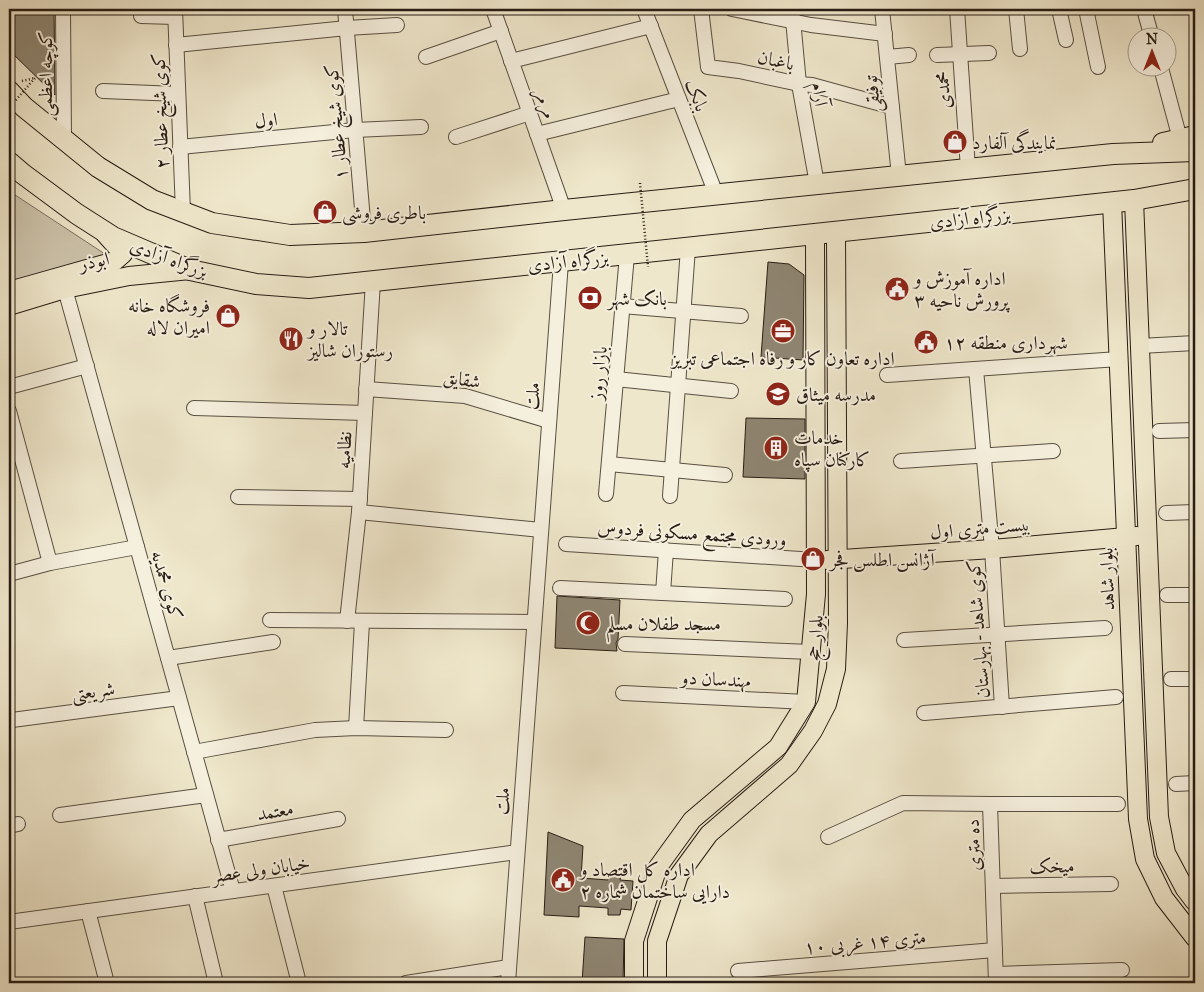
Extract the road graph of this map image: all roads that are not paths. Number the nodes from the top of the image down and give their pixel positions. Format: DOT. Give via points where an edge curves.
graph roads {
  1 [pos="63,9"];
  2 [pos="345,9"];
  3 [pos="493,9"];
  4 [pos="644,9"];
  5 [pos="701,9"];
  6 [pos="732,9"];
  7 [pos="882,9"];
  8 [pos="957,9"];
  9 [pos="1016,9"];
  10 [pos="1059,9"];
  11 [pos="1086,9"];
  12 [pos="1144,9"];
  13 [pos="175,13"];
  14 [pos="792,15"];
  15 [pos="141,16"];
  16 [pos="397,25"];
  17 [pos="650,26"];
  18 [pos="347,28"];
  19 [pos="1149,28"];
  20 [pos="501,31"];
  21 [pos="885,34"];
  22 [pos="1066,40"];
  23 [pos="176,45"];
  24 [pos="1020,48"];
  25 [pos="909,54"];
  26 [pos="937,54"];
  27 [pos="959,54"];
  28 [pos="989,54"];
  29 [pos="426,57"];
  30 [pos="887,57"];
  31 [pos="512,61"];
  32 [pos="1098,67"];
  33 [pos="1165,78"];
  34 [pos="799,84"];
  35 [pos="9,91"];
  36 [pos="103,91"];
  37 [pos="178,94"];
  38 [pos="679,99"];
  39 [pos="892,107"];
  40 [pos="530,113"];
  41 [pos="421,127"];
  42 [pos="355,130"];
  43 [pos="537,134"];
  44 [pos="456,136"];
  45 [pos="64,139"];
  46 [pos="1191,144"];
  47 [pos="180,147"];
  48 [pos="9,162"];
  49 [pos="968,169"];
  50 [pos="899,176"];
  51 [pos="817,184"];
  52 [pos="1195,189"];
  53 [pos="716,194"];
  54 [pos="1158,196"];
  55 [pos="1134,200"];
  56 [pos="1195,201"];
  57 [pos="1112,202"];
  58 [pos="564,210"];
  59 [pos="183,212"];
  60 [pos="101,230"];
  61 [pos="364,232"];
  62 [pos="836,232"];
  63 [pos="815,235"];
  64 [pos="1135,238"];
  65 [pos="1114,240"];
  66 [pos="688,248"];
  67 [pos="627,255"];
  68 [pos="561,262"];
  69 [pos="836,263"];
  70 [pos="815,265"];
  71 [pos="190,270"];
  72 [pos="373,281"];
  73 [pos="63,282"];
  74 [pos="9,291"];
  75 [pos="9,306"];
  76 [pos="622,306"];
  77 [pos="684,311"];
  78 [pos="741,316"];
  79 [pos="1195,343"];
  80 [pos="1140,346"];
  81 [pos="1119,359"];
  82 [pos="86,366"];
  83 [pos="976,369"];
  84 [pos="887,375"];
  85 [pos="616,378"];
  86 [pos="678,385"];
  87 [pos="9,387"];
  88 [pos="366,389"];
  89 [pos="731,391"];
  90 [pos="194,408"];
  91 [pos="9,411"];
  92 [pos="365,413"];
  93 [pos="549,421"];
  94 [pos="1195,430"];
  95 [pos="1159,431"];
  96 [pos="1054,451"];
  97 [pos="983,454"];
  98 [pos="900,460"];
  99 [pos="609,464"];
  100 [pos="672,470"];
  101 [pos="725,475"];
  102 [pos="606,494"];
  103 [pos="670,496"];
  104 [pos="238,497"];
  105 [pos="359,506"];
  106 [pos="1195,512"];
  107 [pos="1166,513"];
  108 [pos="541,530"];
  109 [pos="1147,535"];
  110 [pos="1126,536"];
  111 [pos="566,544"];
  112 [pos="137,547"];
  113 [pos="992,549"];
  114 [pos="666,550"];
  115 [pos="816,560"];
  116 [pos="838,560"];
  117 [pos="50,563"];
  118 [pos="9,574"];
  119 [pos="560,588"];
  120 [pos="663,593"];
  121 [pos="1195,595"];
  122 [pos="1167,596"];
  123 [pos="785,599"];
  124 [pos="270,620"];
  125 [pos="347,621"];
  126 [pos="362,622"];
  127 [pos="534,622"];
  128 [pos="1105,628"];
  129 [pos="997,634"];
  130 [pos="904,640"];
  131 [pos="273,642"];
  132 [pos="625,644"];
  133 [pos="811,652"];
  134 [pos="168,658"];
  135 [pos="1171,679"];
  136 [pos="1195,679"];
  137 [pos="623,693"];
  138 [pos="1116,697"];
  139 [pos="179,698"];
  140 [pos="806,702"];
  141 [pos="1002,707"];
  142 [pos="924,713"];
  143 [pos="12,720"];
  144 [pos="356,728"];
  145 [pos="446,730"];
  146 [pos="194,752"];
  147 [pos="1195,783"];
  148 [pos="1176,784"];
  149 [pos="206,795"];
  150 [pos="990,804"];
  151 [pos="1118,804"];
  152 [pos="1137,804"];
  153 [pos="1158,804"];
  154 [pos="60,815"];
  155 [pos="338,818"];
  156 [pos="828,837"];
  157 [pos="218,840"];
  158 [pos="518,852"];
  159 [pos="1111,884"];
  160 [pos="274,886"];
  161 [pos="993,886"];
  162 [pos="233,891"];
  163 [pos="195,896"];
  164 [pos="1195,902"];
  165 [pos="88,911"];
  166 [pos="643,914"];
  167 [pos="664,921"];
  168 [pos="9,922"];
  169 [pos="1195,938"];
  170 [pos="995,950"];
  171 [pos="509,968"];
  172 [pos="1122,970"];
  173 [pos="738,971"];
  174 [pos="996,979"];
  175 [pos="107,983"];
  176 [pos="216,983"];
  177 [pos="299,983"];
  178 [pos="406,983"];
  179 [pos="508,983"];
  180 [pos="634,983"];
  181 [pos="657,983"];
  1 -- 45 [label="street, کوچه اعظمی"];
  2 -- 18 [label="street, کوی شیخ عطار ۱"];
  3 -- 20 [label="street, مرمر"];
  4 -- 17 [label="street, بابک"];
  5 -- 34 [label="street, باغبان" via="708,67"];
  6 -- 14 [label="street"];
  7 -- 21 [label="street, توفیقی"];
  8 -- 27 [label="street, محمدی"];
  9 -- 24 [label="street"];
  10 -- 22 [label="street"];
  11 -- 32 [label="street"];
  12 -- 19 [label="street"];
  13 -- 15 [label="street"];
  13 -- 23 [label="street, کوی شیخ عطار ۲"];
  14 -- 21 [label="street" via="811,25"];
  14 -- 34 [label="street, آرام"];
  16 -- 18 [label="street"];
  17 -- 31 [label="street"];
  17 -- 38 [label="street, بابک"];
  18 -- 23 [label="street"];
  18 -- 42 [label="street, کوی شیخ عطار ۱"];
  20 -- 29 [label="street"];
  20 -- 31 [label="street, مرمر"];
  21 -- 30 [label="street, توفیقی"];
  23 -- 37 [label="street, کوی شیخ عطار ۲"];
  25 -- 30 [label="street"];
  26 -- 27 [label="street"];
  27 -- 28 [label="street"];
  27 -- 49 [label="street, محمدی"];
  30 -- 39 [label="street, توفیقی"];
  31 -- 40 [label="street, مرمر"];
  33 -- 46 [label="street"];
  34 -- 39 [label="street, باغبان"];
  34 -- 51 [label="street, آرام"];
  35 -- 45 [label="highway"];
  36 -- 37 [label="street"];
  37 -- 47 [label="street, کوی شیخ عطار ۲"];
  38 -- 43 [label="street"];
  38 -- 53 [label="street, بابک"];
  39 -- 50 [label="street, توفیقی"];
  40 -- 43 [label="street, مرمر"];
  40 -- 44 [label="street"];
  41 -- 42 [label="street, اول"];
  42 -- 47 [label="street, اول"];
  42 -- 61 [label="street, کوی شیخ عطار ۱"];
  43 -- 58 [label="street, مرمر"];
  45 -- 59 [label="highway" via="98,167 152,200"];
  46 -- 49 [label="highway"];
  47 -- 59 [label="street, کوی شیخ عطار ۲"];
  48 -- 60 [label="highway, بزرگراه آزادی"];
  49 -- 50 [label="highway"];
  50 -- 51 [label="highway"];
  51 -- 53 [label="highway"];
  52 -- 54 [label="highway, بزرگراه آزادی"];
  53 -- 58 [label="highway"];
  54 -- 55 [label="highway, بزرگراه آزادی"];
  54 -- 56 [label="highway, بزرگراه آزادی"];
  55 -- 57 [label="highway, بزرگراه آزادی"];
  55 -- 64 [label="main road"];
  57 -- 62 [label="highway, بزرگراه آزادی"];
  57 -- 65 [label="main road, بلوار شاهد"];
  58 -- 61 [label="highway"];
  59 -- 61 [label="highway" via="212,223 290,235"];
  60 -- 71 [label="highway, بزرگراه آزادی"];
  60 -- 73 [label="main road, ابوذر" via="122,254"];
  62 -- 63 [label="highway, بزرگراه آزادی"];
  62 -- 69 [label="main road, بلوار حج"];
  63 -- 66 [label="highway, بزرگراه آزادی"];
  63 -- 70 [label="main road, بلوار حج"];
  64 -- 65 [label="main road"];
  64 -- 80 [label="main road"];
  65 -- 81 [label="main road, بلوار شاهد"];
  66 -- 67 [label="highway, بزرگراه آزادی"];
  66 -- 77 [label="street"];
  67 -- 68 [label="highway, بزرگراه آزادی"];
  67 -- 76 [label="street, بازار روز"];
  68 -- 72 [label="highway, بزرگراه آزادی"];
  68 -- 93 [label="street, ملت"];
  69 -- 70 [label="main road"];
  69 -- 116 [label="main road, بلوار حج"];
  70 -- 115 [label="main road, بلوار حج"];
  71 -- 72 [label="highway, بزرگراه آزادی" via="256,284 300,287"];
  71 -- 73 [label="main road, ابوذر"];
  72 -- 88 [label="street, نظامیه"];
  73 -- 74 [label="main road, ابوذر"];
  73 -- 75 [label="main road, ابوذر"];
  73 -- 82 [label="street, کوی محمدیه"];
  76 -- 77 [label="street"];
  76 -- 85 [label="street, بازار روز"];
  77 -- 78 [label="street"];
  77 -- 86 [label="street"];
  79 -- 80 [label="street"];
  80 -- 109 [label="main road"];
  81 -- 83 [label="street"];
  81 -- 110 [label="main road, بلوار شاهد"];
  82 -- 87 [label="street"];
  82 -- 112 [label="street, کوی محمدیه"];
  83 -- 84 [label="street"];
  83 -- 97 [label="street, کوی شاهد - بهارستان"];
  85 -- 86 [label="street"];
  85 -- 99 [label="street, بازار روز"];
  86 -- 89 [label="street"];
  86 -- 100 [label="street"];
  88 -- 92 [label="street, نظامیه"];
  88 -- 93 [label="street, شقایق" via="465,396"];
  90 -- 92 [label="street"];
  91 -- 117 [label="street"];
  92 -- 105 [label="street, نظامیه"];
  93 -- 108 [label="street, ملت"];
  94 -- 95 [label="street"];
  96 -- 97 [label="street"];
  97 -- 98 [label="street"];
  97 -- 113 [label="street, کوی شاهد - بهارستان"];
  99 -- 100 [label="street"];
  99 -- 102 [label="street, بازار روز"];
  100 -- 101 [label="street"];
  100 -- 103 [label="street"];
  104 -- 105 [label="street"];
  105 -- 108 [label="street"];
  105 -- 125 [label="street, نظامیه"];
  106 -- 107 [label="street"];
  108 -- 127 [label="street, ملت"];
  109 -- 110 [label="main road, بیست متری اول"];
  109 -- 153 [label="main road"];
  110 -- 113 [label="main road, بیست متری اول"];
  110 -- 152 [label="main road, بلوار شاهد"];
  111 -- 114 [label="street, ورودی مجتمع مسکونی فردوس"];
  112 -- 117 [label="street"];
  112 -- 134 [label="street, کوی محمدیه"];
  113 -- 116 [label="main road, بیست متری اول"];
  113 -- 129 [label="street, کوی شاهد - بهارستان"];
  114 -- 115 [label="street, ورودی مجتمع مسکونی فردوس"];
  114 -- 120 [label="street"];
  115 -- 116 [label="main road, بیست متری اول"];
  115 -- 133 [label="main road, بلوار حج"];
  116 -- 167 [label="main road, بلوار حج" via="836,669 827,704 789,765 709,834 679,875"];
  117 -- 118 [label="street"];
  119 -- 120 [label="street"];
  120 -- 123 [label="street"];
  121 -- 122 [label="street"];
  124 -- 125 [label="street"];
  125 -- 126 [label="street"];
  126 -- 127 [label="street"];
  126 -- 144 [label="street"];
  127 -- 158 [label="street, ملت"];
  128 -- 129 [label="street"];
  129 -- 130 [label="street"];
  129 -- 141 [label="street, کوی شاهد - بهارستان"];
  131 -- 134 [label="street"];
  132 -- 133 [label="street"];
  133 -- 140 [label="main road, بلوار حج"];
  134 -- 139 [label="street, کوی محمدیه"];
  135 -- 136 [label="street"];
  137 -- 140 [label="street, مهندسان دو"];
  138 -- 141 [label="street"];
  139 -- 143 [label="street, شریعتی"];
  139 -- 146 [label="street, کوی محمدیه"];
  140 -- 166 [label="main road, بلوار حج" via="778,747 692,820 658,867"];
  141 -- 142 [label="street"];
  144 -- 145 [label="street"];
  144 -- 146 [label="street" via="315,730"];
  146 -- 149 [label="street, کوی محمدیه"];
  147 -- 148 [label="street"];
  149 -- 154 [label="street"];
  149 -- 157 [label="street, کوی محمدیه"];
  150 -- 151 [label="street, ده متری"];
  150 -- 156 [label="street" via="903,803"];
  150 -- 161 [label="street, ده متری"];
  152 -- 153 [label="main road"];
  152 -- 169 [label="main road, بلوار شاهد" via="1145,859 1164,898"];
  153 -- 164 [label="main road" via="1166,853"];
  155 -- 157 [label="street, معتمد"];
  157 -- 162 [label="street, کوی محمدیه"];
  158 -- 160 [label="street, خیابان ولی عصر"];
  158 -- 171 [label="street, ملت"];
  159 -- 161 [label="street, میخک"];
  160 -- 162 [label="street, خیابان ولی عصر"];
  160 -- 177 [label="street"];
  161 -- 170 [label="street, ده متری"];
  162 -- 163 [label="street, خیابان ولی عصر"];
  163 -- 165 [label="street, خیابان ولی عصر"];
  163 -- 176 [label="street"];
  165 -- 168 [label="street, خیابان ولی عصر"];
  165 -- 175 [label="street"];
  166 -- 167 [label="main road"];
  166 -- 180 [label="main road, بلوار حج" via="634,942"];
  167 -- 181 [label="main road, بلوار حج" via="657,941"];
  170 -- 173 [label="street, ۱۰ متری ۱۴ غربی"];
  170 -- 174 [label="street, ده متری"];
  171 -- 178 [label="street"];
  171 -- 179 [label="street, ملت"];
  172 -- 174 [label="street"];
}
